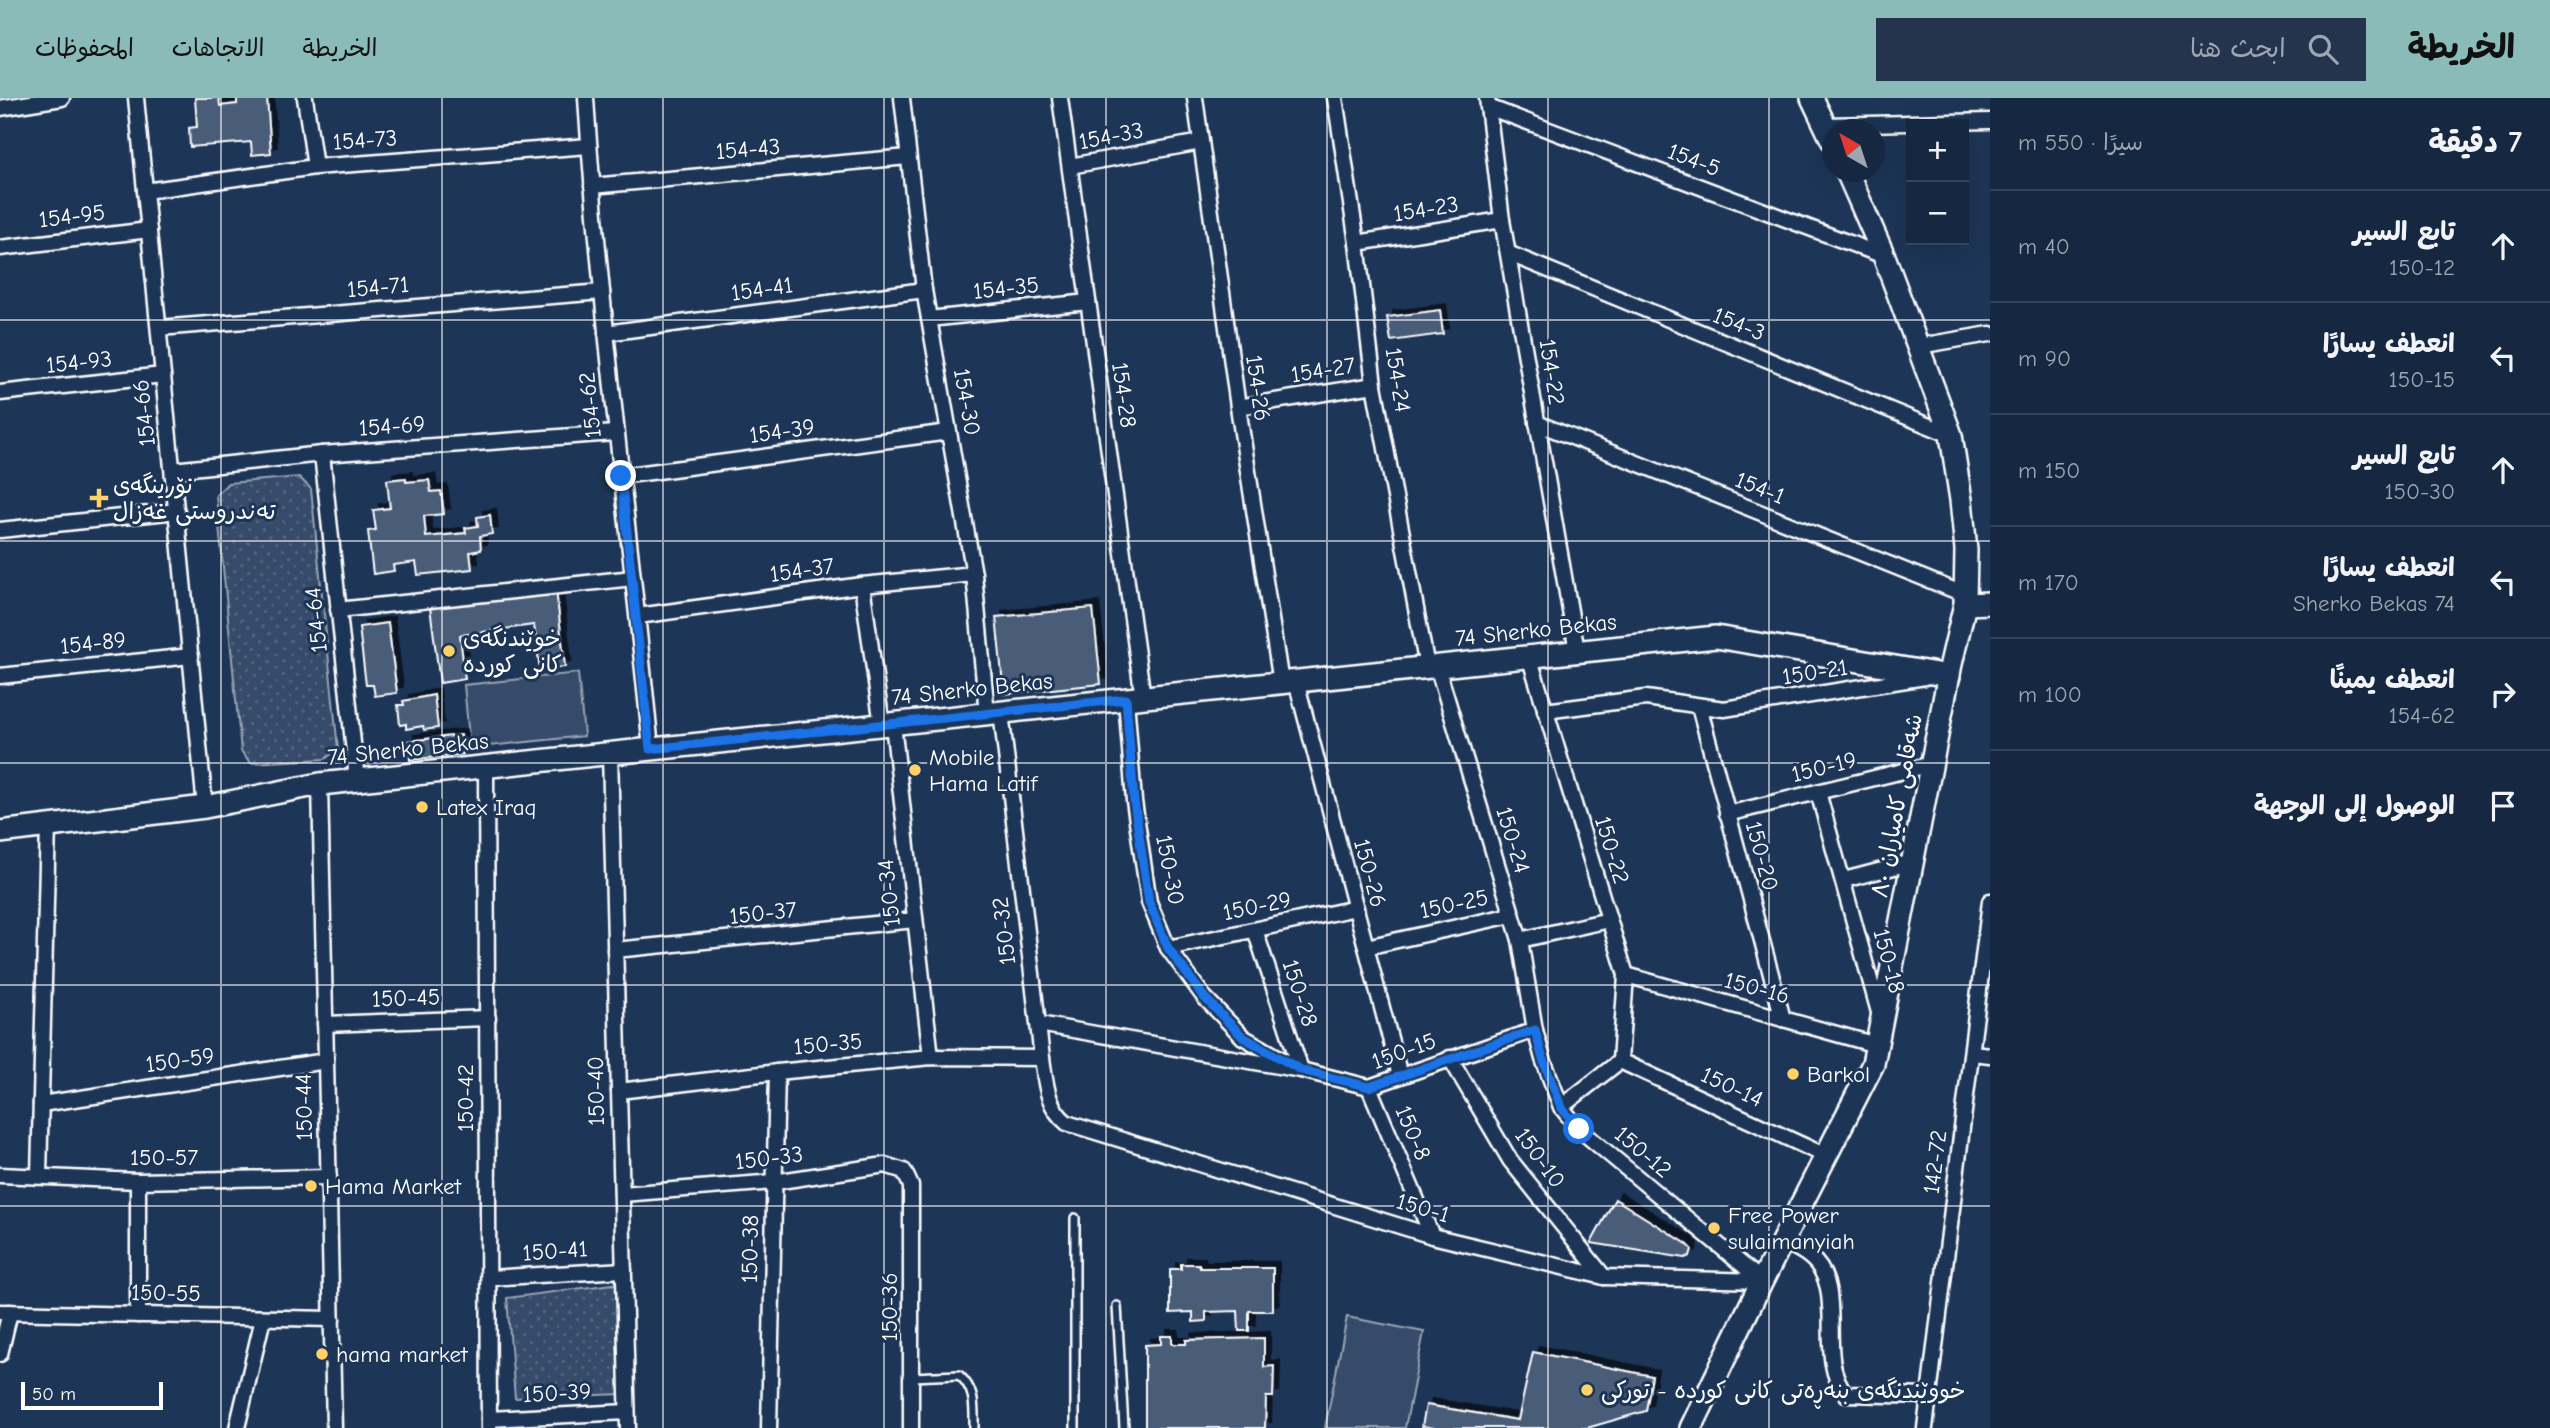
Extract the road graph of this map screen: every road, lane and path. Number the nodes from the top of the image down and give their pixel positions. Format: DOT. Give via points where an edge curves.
graph roads {
  1 [pos="62,98"];
  2 [pos="136,98"];
  3 [pos="304,98"];
  4 [pos="586,98"];
  5 [pos="1060,98"];
  6 [pos="1195,98"];
  7 [pos="1335,98"];
  8 [pos="1812,98"];
  9 [pos="898,100"];
  10 [pos="1488,103"];
  11 [pos="0,108"];
  12 [pos="1822,119"];
  13 [pos="1990,121"];
  14 [pos="1885,129"];
  15 [pos="1201,142"];
  16 [pos="589,146"];
  17 [pos="908,157"];
  18 [pos="1070,166"];
  19 [pos="315,167"];
  20 [pos="1851,182"];
  21 [pos="592,186"];
  22 [pos="145,191"];
  23 [pos="1502,220"];
  24 [pos="149,230"];
  25 [pos="1357,243"];
  26 [pos="0,247"];
  27 [pos="1510,254"];
  28 [pos="1884,256"];
  29 [pos="924,290"];
  30 [pos="601,292"];
  31 [pos="1088,302"];
  32 [pos="929,319"];
  33 [pos="159,328"];
  34 [pos="606,333"];
  35 [pos="1990,334"];
  36 [pos="1919,346"];
  37 [pos="163,375"];
  38 [pos="1374,385"];
  39 [pos="0,393"];
  40 [pos="1238,407"];
  41 [pos="1537,423"];
  42 [pos="949,432"];
  43 [pos="615,433"];
  44 [pos="1951,435"];
  45 [pos="322,454"];
  46 [pos="173,470"];
  47 [pos="621,476"];
  48 [pos="177,510"];
  49 [pos="0,530"];
  50 [pos="974,574"];
  51 [pos="633,578"];
  52 [pos="862,585"];
  53 [pos="1965,599"];
  54 [pos="1990,603"];
  55 [pos="338,610"];
  56 [pos="638,616"];
  57 [pos="1577,652"];
  58 [pos="191,656"];
  59 [pos="1529,656"];
  60 [pos="1432,667"];
  61 [pos="0,676"];
  62 [pos="1943,676"];
  63 [pos="1288,682"];
  64 [pos="1134,698"];
  65 [pos="1699,706"];
  66 [pos="1545,710"];
  67 [pos="994,713"];
  68 [pos="888,724"];
  69 [pos="650,749"];
  70 [pos="610,754"];
  71 [pos="1932,764"];
  72 [pos="486,767"];
  73 [pos="357,780"];
  74 [pos="320,784"];
  75 [pos="1818,792"];
  76 [pos="205,807"];
  77 [pos="1727,814"];
  78 [pos="48,825"];
  79 [pos="0,832"];
  80 [pos="1913,862"];
  81 [pos="1844,880"];
  82 [pos="1990,901"];
  83 [pos="1356,908"];
  84 [pos="1512,915"];
  85 [pos="915,920"];
  86 [pos="1609,920"];
  87 [pos="1255,930"];
  88 [pos="1520,940"];
  89 [pos="1366,947"];
  90 [pos="1168,948"];
  91 [pos="615,950"];
  92 [pos="1626,975"];
  93 [pos="488,1018"];
  94 [pos="1783,1018"];
  95 [pos="1881,1020"];
  96 [pos="325,1024"];
  97 [pos="1038,1024"];
  98 [pos="1535,1030"];
  99 [pos="1876,1045"];
  100 [pos="1972,1053"];
  101 [pos="1990,1055"];
  102 [pos="931,1057"];
  103 [pos="1042,1058"];
  104 [pos="1450,1058"];
  105 [pos="326,1061"];
  106 [pos="1620,1061"];
  107 [pos="1301,1070"];
  108 [pos="777,1072"];
  109 [pos="1400,1076"];
  110 [pos="1369,1087"];
  111 [pos="619,1091"];
  112 [pos="41,1104"];
  113 [pos="1561,1107"];
  114 [pos="1081,1127"];
  115 [pos="1825,1155"];
  116 [pos="0,1175"];
  117 [pos="39,1175"];
  118 [pos="329,1177"];
  119 [pos="138,1181"];
  120 [pos="774,1182"];
  121 [pos="911,1186"];
  122 [pos="622,1195"];
  123 [pos="1075,1218"];
  124 [pos="1432,1236"];
  125 [pos="1782,1240"];
  126 [pos="624,1270"];
  127 [pos="489,1278"];
  128 [pos="1604,1278"];
  129 [pos="1762,1281"];
  130 [pos="1117,1306"];
  131 [pos="5,1312"];
  132 [pos="138,1315"];
  133 [pos="263,1318"];
  134 [pos="332,1320"];
  135 [pos="0,1354"];
  136 [pos="911,1377"];
  137 [pos="1929,1396"];
  138 [pos="627,1412"];
  139 [pos="489,1424"];
  140 [pos="237,1428"];
  141 [pos="334,1428"];
  142 [pos="628,1428"];
  143 [pos="769,1428"];
  144 [pos="911,1428"];
  145 [pos="974,1428"];
  146 [pos="1075,1428"];
  147 [pos="1124,1428"];
  148 [pos="1691,1428"];
  149 [pos="1925,1428"];
  1 -- 11 [label="street"];
  2 -- 22 [label="street, 154-66"];
  3 -- 19 [label="street"];
  4 -- 16 [label="street, 154-62"];
  5 -- 18 [label="street, 154-28"];
  6 -- 15 [label="street, 154-26"];
  7 -- 25 [label="street, 154-24"];
  8 -- 12 [label="street"];
  9 -- 17 [label="street, 154-30"];
  10 -- 23 [label="street, 154-22"];
  10 -- 28 [label="street, 154-5"];
  13 -- 14 [label="street"];
  15 -- 18 [label="street, 154-33"];
  15 -- 40 [label="street, 154-26"];
  16 -- 19 [label="street, 154-73"];
  16 -- 21 [label="street, 154-62"];
  17 -- 21 [label="street, 154-43"];
  17 -- 29 [label="street, 154-30"];
  18 -- 31 [label="street, 154-28"];
  19 -- 22 [label="street, 154-73"];
  20 -- 28 [label="street, شەقامی کامیاران ٨٠"];
  21 -- 30 [label="street, 154-62"];
  22 -- 24 [label="street, 154-66"];
  23 -- 25 [label="street, 154-23"];
  23 -- 27 [label="street, 154-22"];
  24 -- 26 [label="street, 154-95"];
  24 -- 33 [label="street, 154-66"];
  25 -- 38 [label="street, 154-24"];
  27 -- 41 [label="street, 154-22"];
  27 -- 44 [label="street, 154-3"];
  28 -- 36 [label="street, شەقامی کامیاران ٨٠"];
  29 -- 32 [label="street, 154-30"];
  29 -- 34 [label="street, 154-41"];
  30 -- 33 [label="street, 154-71"];
  30 -- 34 [label="street, 154-62"];
  31 -- 32 [label="street, 154-35"];
  31 -- 64 [label="street, 154-28"];
  32 -- 42 [label="street, 154-30"];
  33 -- 37 [label="street, 154-66"];
  34 -- 43 [label="street, 154-62"];
  35 -- 36 [label="street"];
  36 -- 44 [label="street, شەقامی کامیاران ٨٠"];
  37 -- 39 [label="street, 154-93"];
  37 -- 46 [label="street, 154-66"];
  38 -- 40 [label="street, 154-27"];
  38 -- 60 [label="street, 154-24"];
  40 -- 63 [label="street, 154-26"];
  41 -- 53 [label="street, 154-1"];
  41 -- 57 [label="street, 154-22"];
  42 -- 47 [label="street, 154-39"];
  42 -- 50 [label="street, 154-30"];
  43 -- 45 [label="street, 154-69"];
  43 -- 47 [label="street, 154-62"];
  44 -- 53 [label="street, شەقامی کامیاران ٨٠" via="1962,500"];
  45 -- 46 [label="street, 154-69"];
  45 -- 55 [label="street, 154-64"];
  46 -- 48 [label="street, 154-66"];
  47 -- 51 [label="street, 154-62"];
  48 -- 49 [label="street"];
  48 -- 58 [label="street, 154-66"];
  50 -- 52 [label="street, 154-37"];
  50 -- 67 [label="street, 154-30"];
  51 -- 55 [label="street"];
  51 -- 56 [label="street, 154-62"];
  52 -- 56 [label="street, 154-37"];
  52 -- 68 [label="street, 150-34"];
  53 -- 54 [label="street"];
  53 -- 62 [label="street, شەقامی کامیاران ٨٠"];
  55 -- 73 [label="street, 154-64"];
  56 -- 69 [label="street, 154-62"];
  57 -- 59 [label="street, 74 Sherko Bekas"];
  57 -- 62 [label="street, 74 Sherko Bekas" via="1716,637"];
  58 -- 61 [label="street, 154-89"];
  58 -- 76 [label="street, 154-66"];
  59 -- 60 [label="street, 74 Sherko Bekas"];
  59 -- 66 [label="street, 150-22"];
  60 -- 63 [label="street, 74 Sherko Bekas"];
  60 -- 84 [label="street, 150-24"];
  62 -- 65 [label="street, 150-21" via="1724,709"];
  62 -- 71 [label="street, شەقامی کامیاران ٨٠"];
  63 -- 64 [label="street, 74 Sherko Bekas"];
  63 -- 83 [label="street, 150-26"];
  64 -- 67 [label="street, 74 Sherko Bekas"];
  64 -- 90 [label="street, 150-30" via="1134,801 1149,902"];
  65 -- 66 [label="street, 150-21" via="1646,698"];
  65 -- 77 [label="street, 150-20"];
  66 -- 86 [label="street, 150-22"];
  67 -- 68 [label="street, 74 Sherko Bekas"];
  67 -- 97 [label="street, 150-32"];
  68 -- 69 [label="street, 74 Sherko Bekas"];
  68 -- 85 [label="street, 150-34"];
  69 -- 70 [label="street, 74 Sherko Bekas"];
  70 -- 72 [label="street, 74 Sherko Bekas"];
  70 -- 91 [label="street, 150-40"];
  71 -- 75 [label="street, 150-19"];
  71 -- 80 [label="street, شەقامی کامیاران ٨٠"];
  72 -- 73 [label="street, 74 Sherko Bekas"];
  72 -- 93 [label="street, 150-42"];
  73 -- 74 [label="street, 74 Sherko Bekas"];
  74 -- 76 [label="street, 74 Sherko Bekas"];
  74 -- 96 [label="street, 150-44"];
  75 -- 77 [label="street, 150-19"];
  75 -- 81 [label="street, 150-18"];
  76 -- 78 [label="street, 74 Sherko Bekas"];
  77 -- 94 [label="street, 150-20"];
  78 -- 79 [label="street, 74 Sherko Bekas"];
  78 -- 112 [label="street"];
  80 -- 81 [label="street"];
  80 -- 95 [label="street, شەقامی کامیاران ٨٠"];
  81 -- 95 [label="street, 150-18"];
  82 -- 100 [label="street, 142-72"];
  83 -- 87 [label="street, 150-29"];
  83 -- 89 [label="street, 150-26"];
  84 -- 88 [label="street, 150-24"];
  84 -- 89 [label="street, 150-25"];
  85 -- 91 [label="street, 150-37"];
  85 -- 102 [label="street, 150-34"];
  86 -- 88 [label="street"];
  86 -- 92 [label="street, 150-22"];
  87 -- 90 [label="street, 150-29"];
  87 -- 107 [label="street, 150-28"];
  88 -- 98 [label="street, 150-24"];
  89 -- 109 [label="street, 150-26"];
  90 -- 107 [label="street, 150-30" via="1204,997 1243,1037"];
  91 -- 111 [label="street, 150-40"];
  92 -- 94 [label="street, 150-16"];
  92 -- 106 [label="street, 150-22"];
  93 -- 96 [label="street, 150-45"];
  93 -- 127 [label="street, 150-42"];
  94 -- 99 [label="street, 150-16"];
  95 -- 99 [label="street, شەقامی کامیاران ٨٠"];
  96 -- 105 [label="street, 150-44"];
  97 -- 103 [label="street, 150-32"];
  97 -- 107 [label="street, 150-15"];
  98 -- 104 [label="street, 150-15"];
  98 -- 113 [label="street, 150-12"];
  99 -- 115 [label="street, شەقامی کامیاران ٨٠" via="1873,1064"];
  100 -- 101 [label="street"];
  100 -- 137 [label="street, 142-72"];
  102 -- 103 [label="street, 150-35"];
  102 -- 108 [label="street, 150-35"];
  103 -- 114 [label="street, 150-32" via="1053,1109 1067,1123"];
  104 -- 109 [label="street, 150-15"];
  104 -- 128 [label="street, 150-10" via="1510,1160"];
  105 -- 112 [label="street, 150-59"];
  105 -- 118 [label="street, 150-44"];
  106 -- 113 [label="street"];
  106 -- 115 [label="street, 150-14"];
  107 -- 110 [label="street, 150-15"];
  108 -- 111 [label="street, 150-35"];
  108 -- 120 [label="street, 150-38"];
  109 -- 110 [label="street, 150-15"];
  110 -- 124 [label="street, 150-8"];
  111 -- 122 [label="street, 150-40"];
  112 -- 117 [label="street"];
  113 -- 129 [label="street, 150-12" via="1579,1129"];
  114 -- 124 [label="street, 150-1"];
  115 -- 125 [label="street, شەقامی کامیاران ٨٠"];
  116 -- 117 [label="street, 150-57"];
  117 -- 119 [label="street, 150-57"];
  118 -- 119 [label="street, 150-57"];
  118 -- 134 [label="street, 150-44"];
  119 -- 132 [label="street"];
  120 -- 121 [label="street, 150-33" via="885,1165 904,1171"];
  120 -- 122 [label="street, 150-33"];
  120 -- 143 [label="street, 150-38"];
  121 -- 136 [label="street, 150-36"];
  122 -- 126 [label="street, 150-40"];
  123 -- 146 [label="lane"];
  124 -- 128 [label="street, 150-1"];
  125 -- 129 [label="street, شەقامی کامیاران ٨٠"];
  125 -- 137 [label="street" via="1811,1257 1828,1285 1833,1369 1846,1394"];
  126 -- 127 [label="street, 150-41"];
  126 -- 138 [label="street, 150-40"];
  127 -- 139 [label="street, 150-42"];
  128 -- 129 [label="street, 150-1"];
  129 -- 148 [label="street, شەقامی کامیاران ٨٠"];
  130 -- 147 [label="lane"];
  131 -- 132 [label="street, 150-55"];
  131 -- 135 [label="street"];
  132 -- 133 [label="street, 150-55"];
  133 -- 134 [label="street, 150-55"];
  133 -- 140 [label="street"];
  134 -- 141 [label="street, 150-44"];
  136 -- 144 [label="street, 150-36"];
  136 -- 145 [label="lane" via="959,1375 974,1395"];
  137 -- 149 [label="street, 142-72"];
  138 -- 139 [label="street, 150-39"];
  138 -- 142 [label="street, 150-40"];
}
